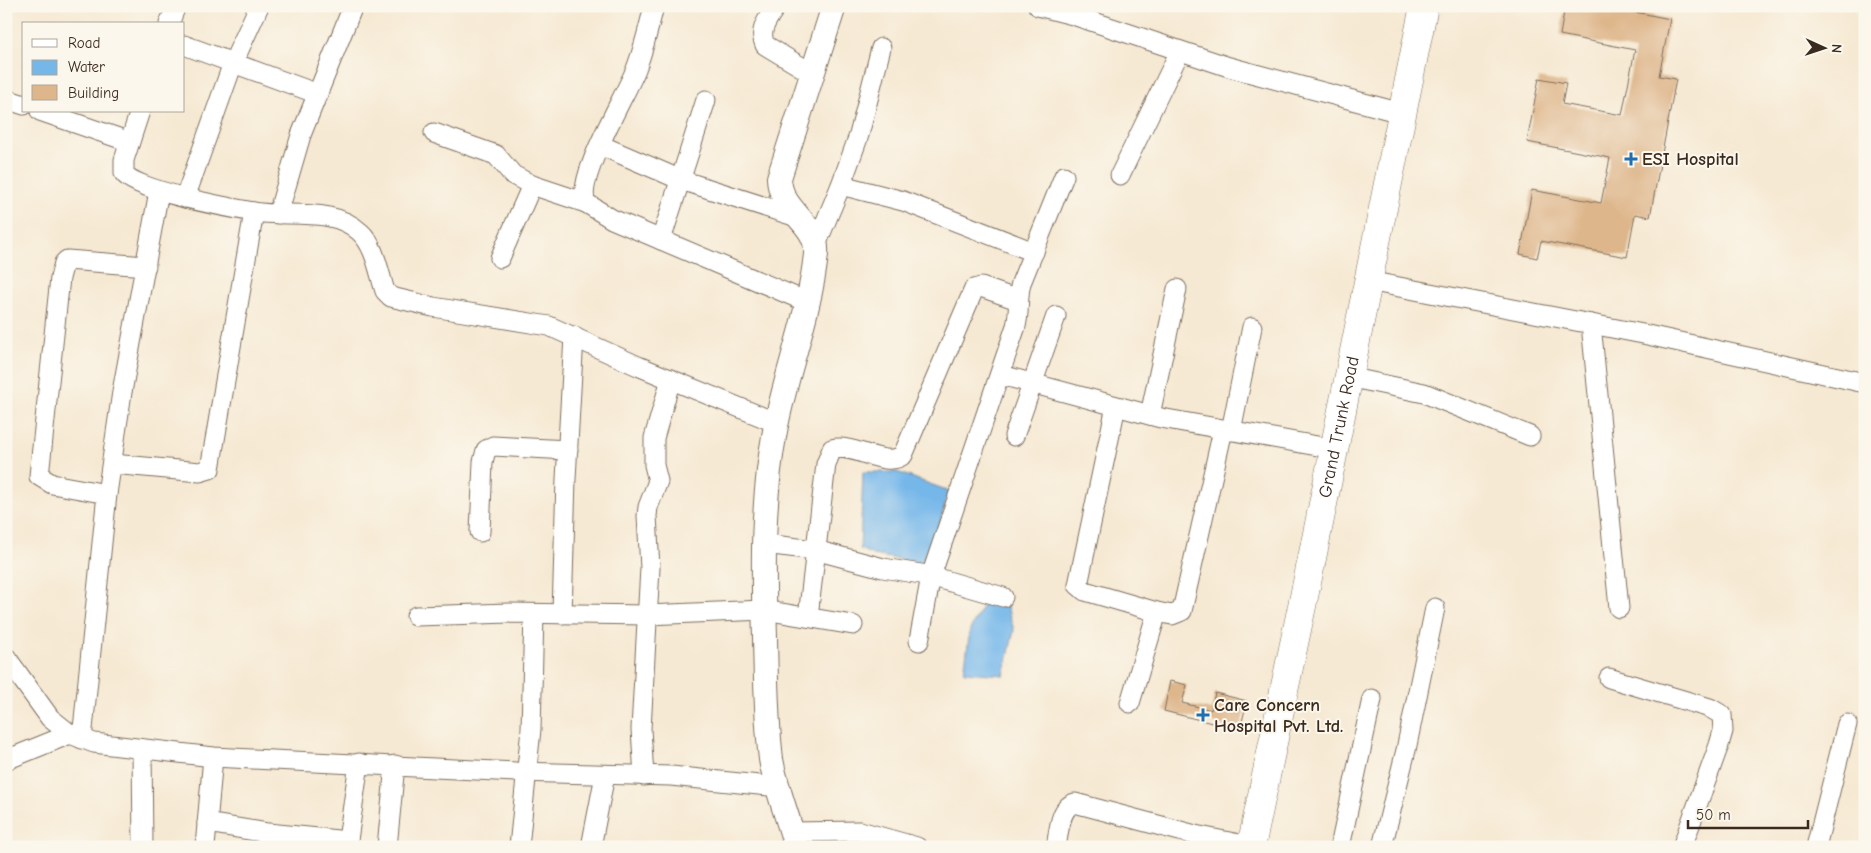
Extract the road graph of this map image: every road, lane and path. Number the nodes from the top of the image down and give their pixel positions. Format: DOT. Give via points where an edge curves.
graph roads {
  1 [pos="176,6"];
  2 [pos="258,6"];
  3 [pos="654,6"];
  4 [pos="776,6"];
  5 [pos="834,6"];
  6 [pos="1038,6"];
  7 [pos="1424,6"];
  8 [pos="349,8"];
  9 [pos="170,22"];
  10 [pos="185,45"];
  11 [pos="881,48"];
  12 [pos="1180,51"];
  13 [pos="233,64"];
  14 [pos="813,74"];
  15 [pos="318,94"];
  16 [pos="6,99"];
  17 [pos="706,100"];
  18 [pos="22,104"];
  19 [pos="43,112"];
  20 [pos="140,112"];
  21 [pos="1401,112"];
  22 [pos="434,134"];
  23 [pos="130,142"];
  24 [pos="600,145"];
  25 [pos="1120,175"];
  26 [pos="1064,176"];
  27 [pos="681,180"];
  28 [pos="532,185"];
  29 [pos="841,185"];
  30 [pos="159,190"];
  31 [pos="185,198"];
  32 [pos="586,203"];
  33 [pos="254,212"];
  34 [pos="278,214"];
  35 [pos="797,216"];
  36 [pos="661,240"];
  37 [pos="816,245"];
  38 [pos="1034,252"];
  39 [pos="500,258"];
  40 [pos="146,266"];
  41 [pos="1368,281"];
  42 [pos="1176,289"];
  43 [pos="1018,300"];
  44 [pos="807,302"];
  45 [pos="1056,316"];
  46 [pos="1591,324"];
  47 [pos="1252,327"];
  48 [pos="574,336"];
  49 [pos="1001,375"];
  50 [pos="1348,377"];
  51 [pos="670,379"];
  52 [pos="1865,383"];
  53 [pos="1033,384"];
  54 [pos="1116,406"];
  55 [pos="1150,415"];
  56 [pos="777,423"];
  57 [pos="1227,430"];
  58 [pos="1014,436"];
  59 [pos="1530,436"];
  60 [pos="1334,449"];
  61 [pos="568,450"];
  62 [pos="112,464"];
  63 [pos="107,494"];
  64 [pos="480,532"];
  65 [pos="764,544"];
  66 [pos="815,550"];
  67 [pos="931,576"];
  68 [pos="1003,596"];
  69 [pos="1435,608"];
  70 [pos="1619,608"];
  71 [pos="764,610"];
  72 [pos="1158,612"];
  73 [pos="534,614"];
  74 [pos="562,614"];
  75 [pos="647,615"];
  76 [pos="416,616"];
  77 [pos="808,617"];
  78 [pos="853,625"];
  79 [pos="919,642"];
  80 [pos="6,657"];
  81 [pos="1609,678"];
  82 [pos="1372,699"];
  83 [pos="1130,703"];
  84 [pos="1847,724"];
  85 [pos="76,737"];
  86 [pos="142,749"];
  87 [pos="212,757"];
  88 [pos="6,760"];
  89 [pos="359,763"];
  90 [pos="394,765"];
  91 [pos="528,772"];
  92 [pos="605,775"];
  93 [pos="644,776"];
  94 [pos="779,787"];
  95 [pos="207,823"];
  96 [pos="794,839"];
  97 [pos="347,844"];
  98 [pos="143,847"];
  99 [pos="205,847"];
  100 [pos="387,847"];
  101 [pos="520,847"];
  102 [pos="591,847"];
  103 [pos="917,847"];
  104 [pos="1056,847"];
  105 [pos="1252,847"];
  106 [pos="1340,847"];
  107 [pos="1382,847"];
  108 [pos="1682,847"];
  109 [pos="1816,847"];
  1 -- 9 [label="street"];
  2 -- 13 [label="street"];
  3 -- 24 [label="street" via="635,71"];
  4 -- 14 [label="street" via="763,28 761,36 765,45"];
  5 -- 14 [label="street"];
  6 -- 12 [label="street"];
  7 -- 21 [label="main road, Grand Trunk Road"];
  8 -- 15 [label="street"];
  10 -- 13 [label="street"];
  11 -- 29 [label="street"];
  12 -- 21 [label="street"];
  12 -- 25 [label="street"];
  13 -- 15 [label="street"];
  13 -- 31 [label="street"];
  14 -- 35 [label="street" via="779,178 782,196"];
  15 -- 34 [label="street" via="291,166"];
  16 -- 18 [label="street"];
  17 -- 27 [label="street"];
  19 -- 23 [label="street"];
  20 -- 23 [label="street"];
  21 -- 41 [label="main road, Grand Trunk Road"];
  22 -- 28 [label="street" via="496,155 514,175"];
  23 -- 30 [label="street" via="124,160 127,178"];
  24 -- 27 [label="street"];
  24 -- 32 [label="street" via="584,193"];
  26 -- 38 [label="street"];
  27 -- 35 [label="street"];
  27 -- 36 [label="street"];
  28 -- 32 [label="street"];
  28 -- 39 [label="street"];
  29 -- 37 [label="street"];
  29 -- 38 [label="street" via="903,202"];
  30 -- 31 [label="street"];
  30 -- 40 [label="street"];
  31 -- 33 [label="street"];
  32 -- 36 [label="street" via="601,214"];
  33 -- 34 [label="street"];
  33 -- 62 [label="street" via="210,469 200,472"];
  34 -- 48 [label="street" via="335,219 352,225 366,238 385,291 391,297 550,326"];
  35 -- 37 [label="street" via="808,228"];
  36 -- 44 [label="street"];
  37 -- 44 [label="street"];
  38 -- 43 [label="street" via="1021,283"];
  40 -- 62 [label="street"];
  40 -- 63 [label="street" via="66,260 60,278 40,476 52,484"];
  41 -- 46 [label="street"];
  41 -- 50 [label="main road, Grand Trunk Road"];
  42 -- 55 [label="street"];
  43 -- 49 [label="street" via="1020,312"];
  43 -- 66 [label="street" via="981,287 974,289 903,455 889,459 845,448 832,449 826,464"];
  44 -- 56 [label="street"];
  45 -- 53 [label="street"];
  46 -- 52 [label="street"];
  46 -- 70 [label="street"];
  47 -- 57 [label="street"];
  48 -- 51 [label="street"];
  48 -- 61 [label="street"];
  49 -- 53 [label="street"];
  49 -- 67 [label="street"];
  50 -- 59 [label="street" via="1424,392"];
  50 -- 60 [label="main road, Grand Trunk Road"];
  51 -- 56 [label="street"];
  51 -- 75 [label="street" via="654,438 654,465 658,481 647,516 650,568"];
  53 -- 54 [label="street"];
  53 -- 58 [label="street"];
  54 -- 55 [label="street"];
  54 -- 72 [label="street" via="1078,585 1085,591"];
  55 -- 57 [label="street"];
  56 -- 65 [label="street" via="765,498"];
  57 -- 60 [label="street"];
  57 -- 72 [label="street" via="1182,611 1172,615"];
  60 -- 105 [label="main road, Grand Trunk Road"];
  61 -- 64 [label="street" via="493,446 486,450"];
  61 -- 74 [label="street"];
  62 -- 63 [label="street"];
  63 -- 85 [label="street"];
  65 -- 66 [label="street"];
  65 -- 71 [label="street"];
  66 -- 67 [label="street"];
  66 -- 77 [label="street"];
  67 -- 68 [label="street"];
  67 -- 79 [label="street"];
  69 -- 107 [label="street"];
  71 -- 75 [label="street"];
  71 -- 77 [label="street"];
  71 -- 94 [label="street" via="768,725"];
  72 -- 83 [label="street"];
  73 -- 74 [label="street"];
  73 -- 76 [label="street"];
  73 -- 91 [label="street"];
  74 -- 75 [label="street"];
  75 -- 93 [label="street" via="641,729"];
  77 -- 78 [label="street"];
  80 -- 85 [label="street" via="50,718"];
  81 -- 108 [label="street" via="1710,708 1722,715 1720,746"];
  82 -- 106 [label="street"];
  84 -- 109 [label="street"];
  85 -- 86 [label="street"];
  85 -- 88 [label="street"];
  86 -- 87 [label="street"];
  86 -- 98 [label="street"];
  87 -- 89 [label="street"];
  87 -- 95 [label="street"];
  89 -- 90 [label="street"];
  89 -- 97 [label="street"];
  90 -- 91 [label="street"];
  90 -- 100 [label="street"];
  91 -- 92 [label="street"];
  91 -- 101 [label="street"];
  92 -- 93 [label="street"];
  92 -- 102 [label="street"];
  93 -- 94 [label="street"];
  94 -- 96 [label="street"];
  95 -- 97 [label="street"];
  95 -- 99 [label="street"];
  96 -- 103 [label="street" via="860,831"];
  104 -- 105 [label="street" via="1064,810 1076,803"];
}
